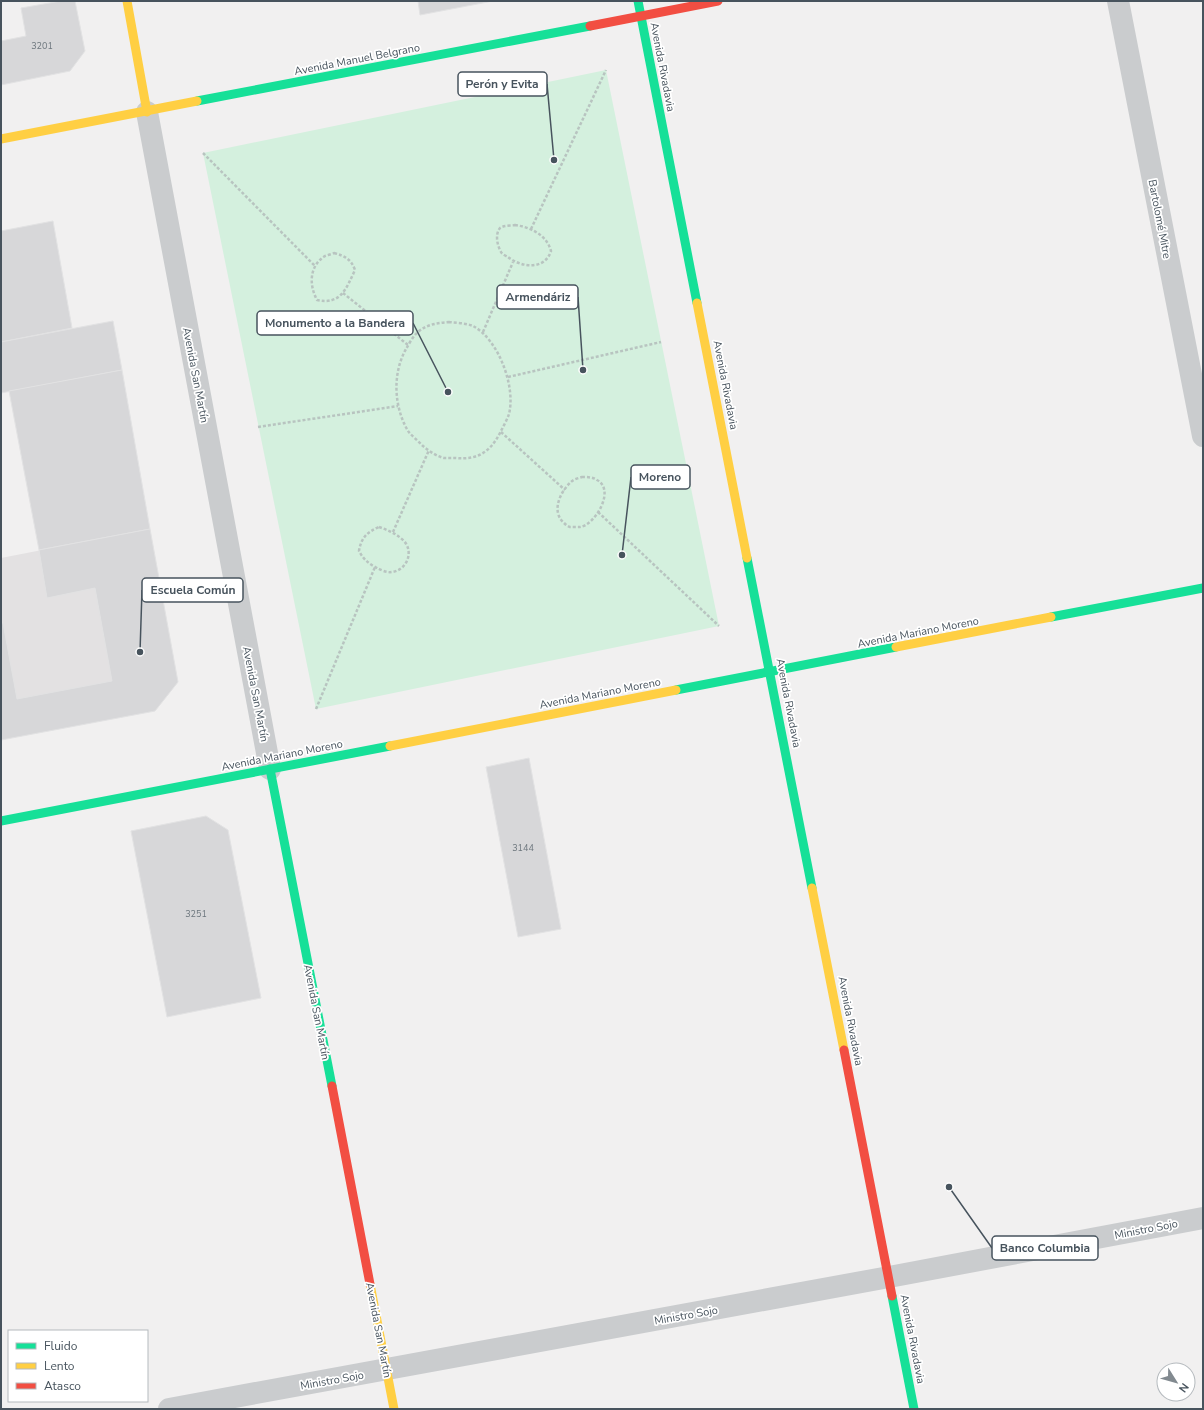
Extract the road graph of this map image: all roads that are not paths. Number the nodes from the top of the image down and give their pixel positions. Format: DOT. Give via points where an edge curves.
graph roads {
  1 [pos="127,1"];
  2 [pos="638,1"];
  3 [pos="718,1"];
  4 [pos="1118,1"];
  5 [pos="641,16"];
  6 [pos="147,112"];
  7 [pos="1,139"];
  8 [pos="1203,436"];
  9 [pos="1203,588"];
  10 [pos="771,672"];
  11 [pos="270,769"];
  12 [pos="1,821"];
  13 [pos="1203,1218"];
  14 [pos="889,1277"];
  15 [pos="387,1370"];
  16 [pos="169,1409"];
  17 [pos="394,1409"];
  18 [pos="914,1409"];
  1 -- 6 [label="main road, Avenida San Martín"];
  2 -- 5 [label="main road, Avenida Rivadavia"];
  3 -- 5 [label="main road, Avenida Manuel Belgrano"];
  4 -- 8 [label="street, Bartolomé Mitre"];
  5 -- 6 [label="main road, Avenida Manuel Belgrano"];
  5 -- 10 [label="main road, Avenida Rivadavia"];
  6 -- 7 [label="main road, Avenida Manuel Belgrano"];
  6 -- 11 [label="street, Avenida San Martín"];
  9 -- 10 [label="main road, Avenida Mariano Moreno"];
  10 -- 11 [label="main road, Avenida Mariano Moreno"];
  10 -- 14 [label="main road, Avenida Rivadavia"];
  11 -- 12 [label="main road, Avenida Mariano Moreno"];
  11 -- 15 [label="main road, Avenida San Martín"];
  13 -- 14 [label="street, Ministro Sojo"];
  14 -- 15 [label="street, Ministro Sojo"];
  14 -- 18 [label="main road, Avenida Rivadavia"];
  15 -- 16 [label="street, Ministro Sojo"];
  15 -- 17 [label="main road, Avenida San Martín"];
}
